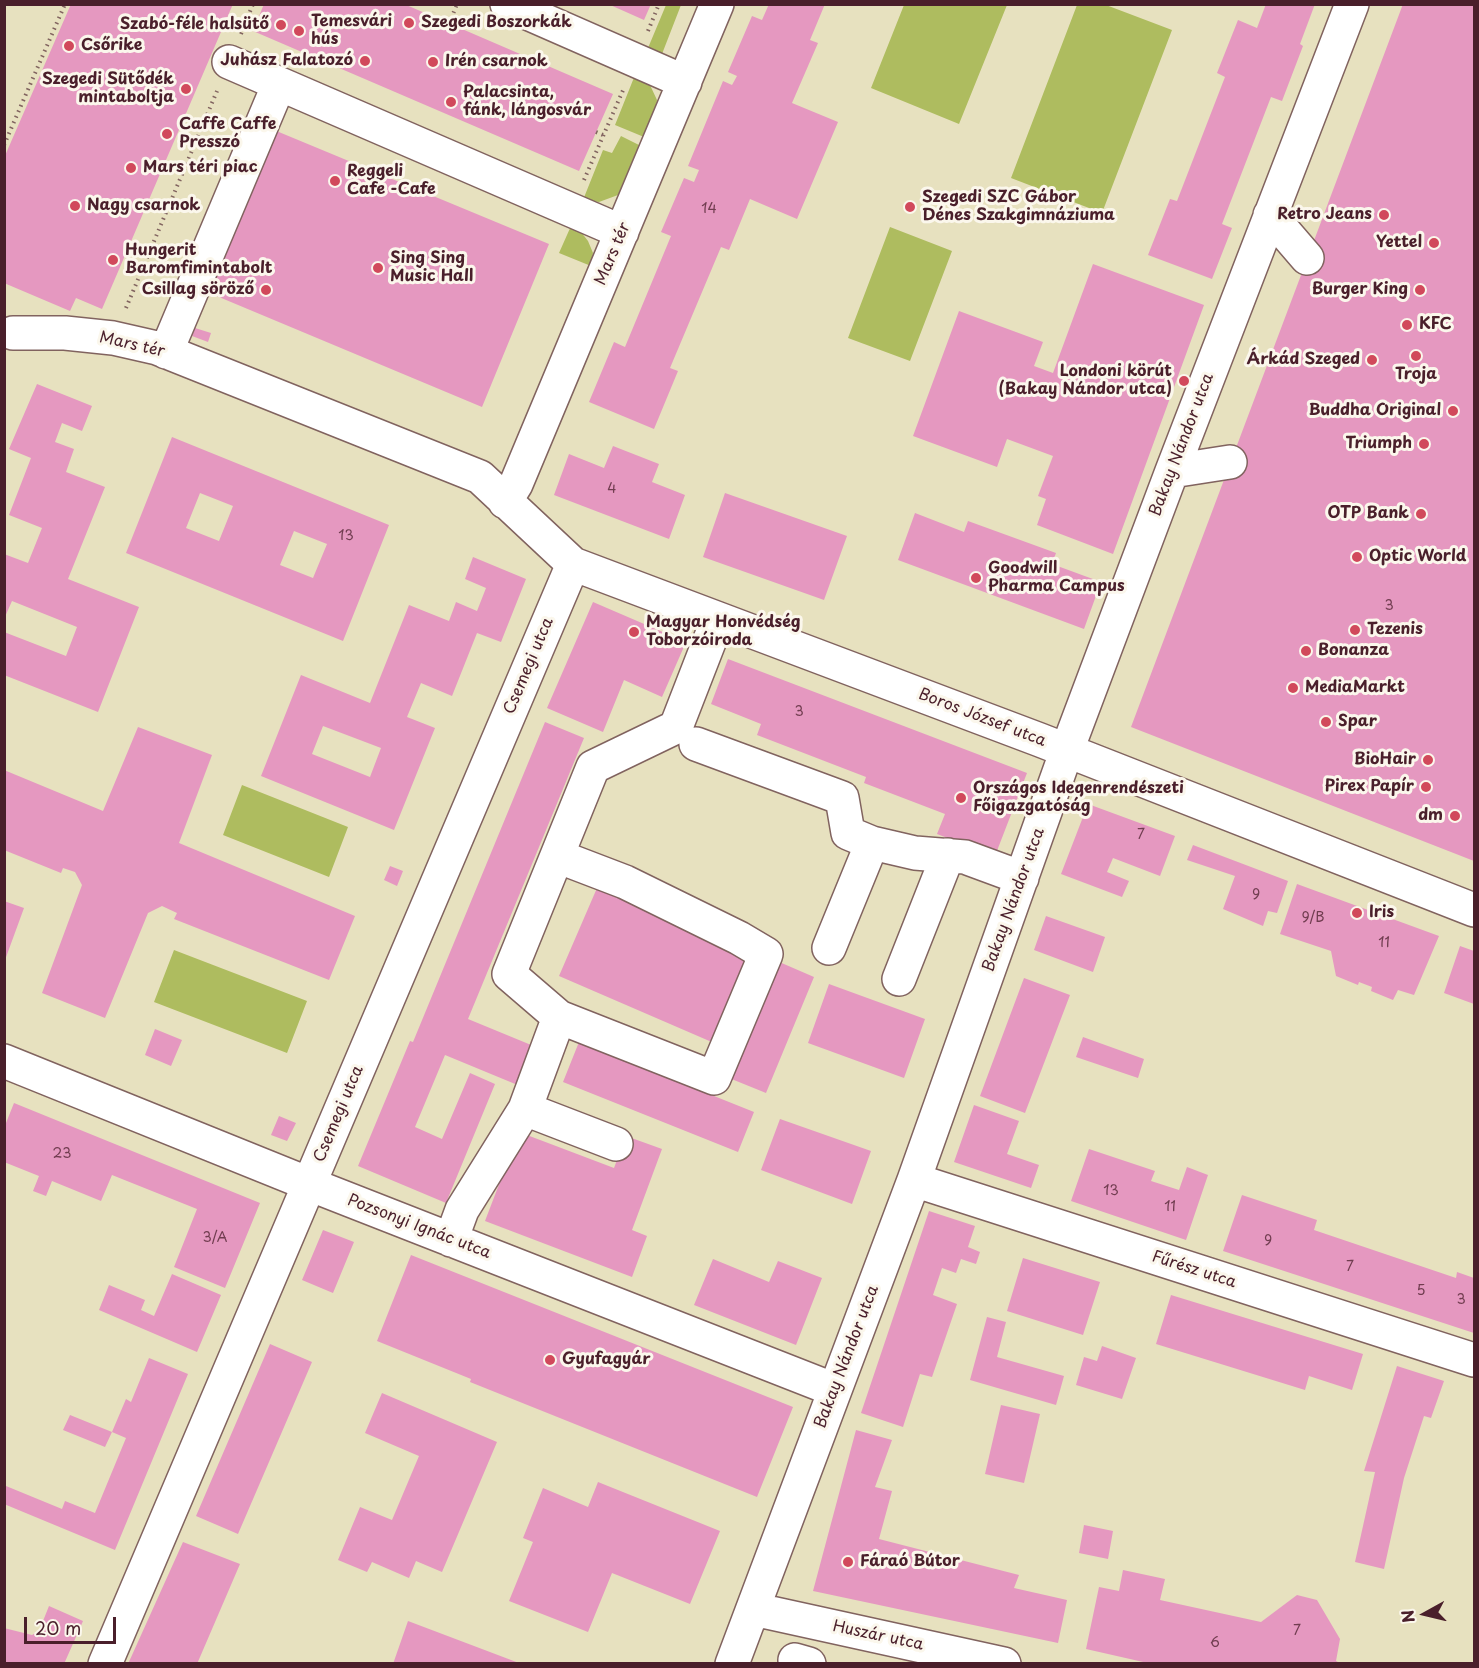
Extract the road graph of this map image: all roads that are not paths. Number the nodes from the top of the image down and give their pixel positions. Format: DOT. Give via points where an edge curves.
graph roads {
  1 [pos="507,4"];
  2 [pos="717,4"];
  3 [pos="1352,4"];
  4 [pos="229,62"];
  5 [pos="685,82"];
  6 [pos="279,84"];
  7 [pos="1270,215"];
  8 [pos="622,232"];
  9 [pos="1307,258"];
  10 [pos="7,338"];
  11 [pos="166,352"];
  12 [pos="1230,462"];
  13 [pos="1172,471"];
  14 [pos="505,501"];
  15 [pos="573,564"];
  16 [pos="718,619"];
  17 [pos="696,744"];
  18 [pos="1067,750"];
  19 [pos="872,843"];
  20 [pos="948,855"];
  21 [pos="557,856"];
  22 [pos="1022,878"];
  23 [pos="1474,910"];
  24 [pos="829,948"];
  25 [pos="899,979"];
  26 [pos="560,1017"];
  27 [pos="4,1060"];
  28 [pos="525,1109"];
  29 [pos="616,1144"];
  30 [pos="914,1180"];
  31 [pos="309,1184"];
  32 [pos="451,1240"];
  33 [pos="1474,1360"];
  34 [pos="835,1390"];
  35 [pos="753,1609"];
  36 [pos="954,1658"];
  37 [pos="105,1664"];
  38 [pos="732,1664"];
  39 [pos="1004,1664"];
  1 -- 5 [label="street"];
  2 -- 5 [label="street, Mars tér"];
  3 -- 7 [label="street, Bakay Nándor utca"];
  4 -- 6 [label="street"];
  5 -- 8 [label="street, Mars tér"];
  6 -- 8 [label="street"];
  6 -- 11 [label="street"];
  7 -- 9 [label="street"];
  7 -- 13 [label="street, Bakay Nándor utca"];
  8 -- 14 [label="street, Mars tér" via="516,484"];
  10 -- 11 [label="street, Mars tér" via="64,333 113,338"];
  10 -- 14 [label="street, Mars tér" via="70,356 150,369 472,494"];
  11 -- 14 [label="street, Mars tér" via="480,477"];
  12 -- 13 [label="street"];
  13 -- 18 [label="street, Bakay Nándor utca"];
  14 -- 15 [label="street, Boros József utca"];
  15 -- 16 [label="street, Boros József utca"];
  15 -- 31 [label="street, Csemegi utca"];
  16 -- 18 [label="street, Boros József utca"];
  16 -- 21 [label="street" via="675,727 593,767"];
  17 -- 19 [label="street" via="842,798 848,833"];
  18 -- 22 [label="street, Bakay Nándor utca"];
  18 -- 23 [label="street, Boros József utca"];
  19 -- 20 [label="street" via="915,853"];
  19 -- 24 [label="street"];
  20 -- 22 [label="street" via="965,857"];
  20 -- 25 [label="street"];
  21 -- 26 [label="street" via="509,974"];
  21 -- 26 [label="street" via="625,882 766,954 714,1078"];
  22 -- 30 [label="street, Bakay Nándor utca"];
  26 -- 28 [label="street"];
  27 -- 31 [label="street, Pozsonyi Ignác utca"];
  28 -- 29 [label="street"];
  28 -- 32 [label="street" via="462,1210"];
  30 -- 33 [label="street, Fűrész utca"];
  30 -- 34 [label="street, Bakay Nándor utca"];
  31 -- 32 [label="street, Pozsonyi Ignác utca"];
  31 -- 37 [label="street, Csemegi utca"];
  32 -- 34 [label="street, Pozsonyi Ignác utca"];
  34 -- 35 [label="street, Bakay Nándor utca"];
  35 -- 36 [label="street, Huszár utca"];
  35 -- 38 [label="street, Bakay Nándor utca"];
  36 -- 39 [label="street, Huszár utca"];
}
